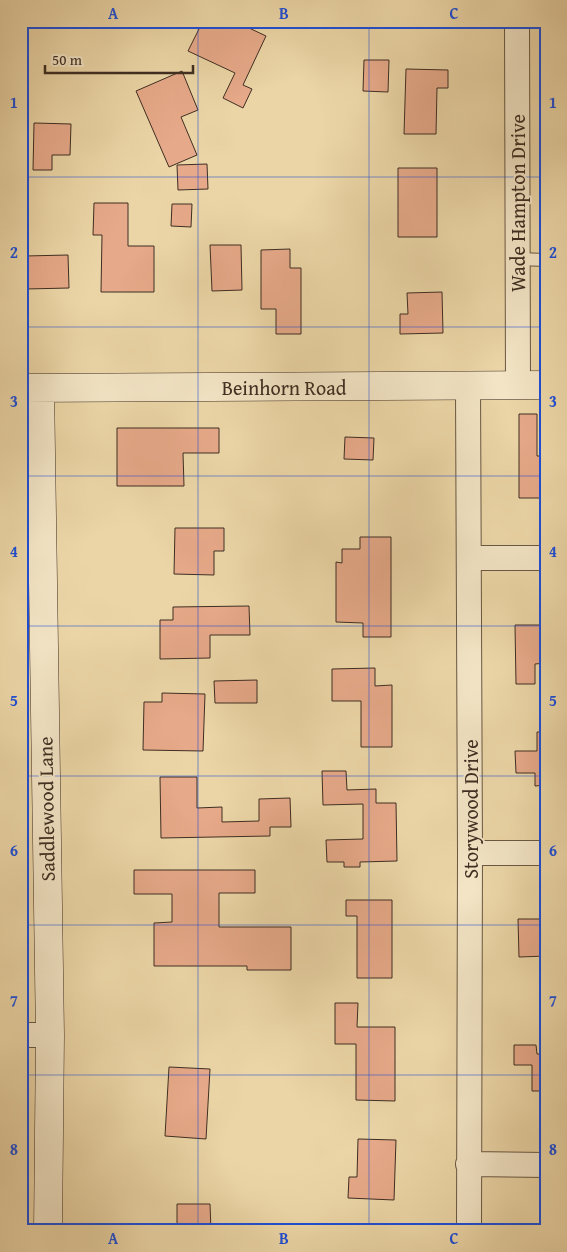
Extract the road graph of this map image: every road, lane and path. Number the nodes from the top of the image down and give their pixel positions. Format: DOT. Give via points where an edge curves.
graph roads {
  1 [pos="517,21"];
  2 [pos="518,259"];
  3 [pos="546,260"];
  4 [pos="518,385"];
  5 [pos="546,385"];
  6 [pos="468,387"];
  7 [pos="30,388"];
  8 [pos="469,558"];
  9 [pos="546,558"];
  10 [pos="470,853"];
  11 [pos="546,853"];
  12 [pos="21,1035"];
  13 [pos="50,1035"];
  14 [pos="468,1164"];
  15 [pos="546,1165"];
  16 [pos="48,1231"];
  17 [pos="469,1231"];
  1 -- 2 [label="street, Wade Hampton Drive"];
  2 -- 3 [label="lane"];
  2 -- 4 [label="street, Wade Hampton Drive"];
  4 -- 5 [label="street, Beinhorn Road"];
  4 -- 6 [label="street, Beinhorn Road"];
  6 -- 7 [label="street, Beinhorn Road"];
  6 -- 8 [label="street, Storywood Drive"];
  7 -- 13 [label="street, Saddlewood Lane"];
  8 -- 9 [label="street"];
  8 -- 10 [label="street, Storywood Drive"];
  10 -- 11 [label="street"];
  10 -- 14 [label="street, Storywood Drive"];
  12 -- 13 [label="street"];
  13 -- 16 [label="street, Saddlewood Lane"];
  14 -- 15 [label="street"];
  14 -- 17 [label="street, Storywood Drive"];
}
